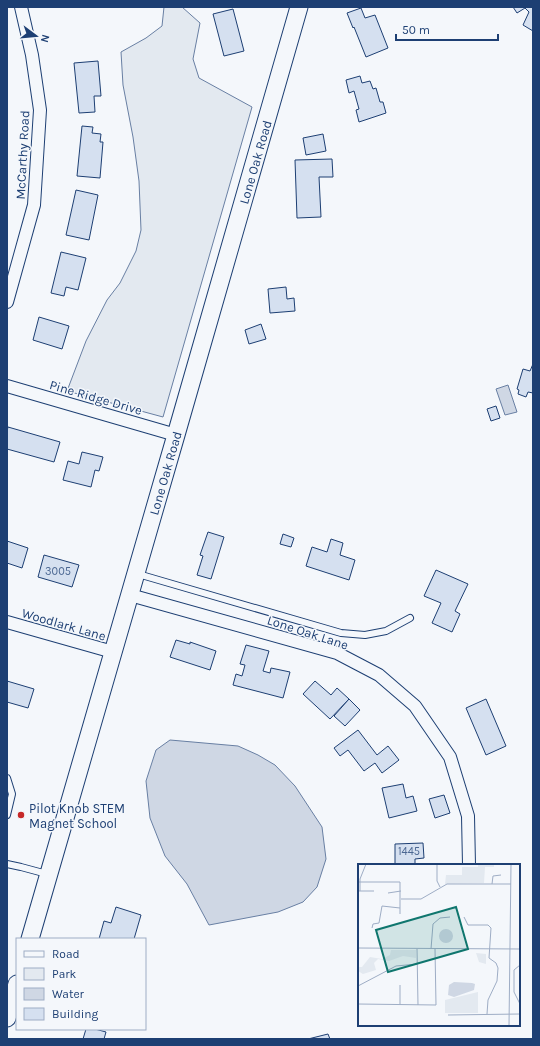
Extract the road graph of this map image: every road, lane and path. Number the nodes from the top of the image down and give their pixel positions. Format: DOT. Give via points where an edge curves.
graph roads {
  1 [pos="21,7"];
  2 [pos="299,7"];
  3 [pos="7,302"];
  4 [pos="7,386"];
  5 [pos="176,435"];
  6 [pos="136,573"];
  7 [pos="130,595"];
  8 [pos="410,618"];
  9 [pos="7,622"];
  10 [pos="113,652"];
  11 [pos="7,778"];
  12 [pos="7,815"];
  13 [pos="7,864"];
  14 [pos="469,864"];
  15 [pos="49,875"];
  16 [pos="30,938"];
  17 [pos="16,987"];
  18 [pos="7,1018"];
  1 -- 3 [label="street, McCarthy Road" via="32,55 40,110 34,205"];
  2 -- 5 [label="main road, Lone Oak Road"];
  4 -- 5 [label="street, Pine Ridge Drive"];
  5 -- 6 [label="main road, Lone Oak Road"];
  6 -- 7 [label="main road, Lone Oak Road"];
  6 -- 8 [label="lane" via="341,632 365,635 386,632"];
  7 -- 10 [label="main road, Lone Oak Road"];
  7 -- 14 [label="street, Lone Oak Lane" via="337,653 379,675 415,706 450,757 468,816"];
  9 -- 10 [label="street, Woodlark Lane"];
  10 -- 15 [label="main road, Lone Oak Road"];
  11 -- 12 [label="lane" via="12,794"];
  13 -- 15 [label="lane"];
  15 -- 16 [label="main road, Lone Oak Road"];
  17 -- 18 [label="main road"];
}
